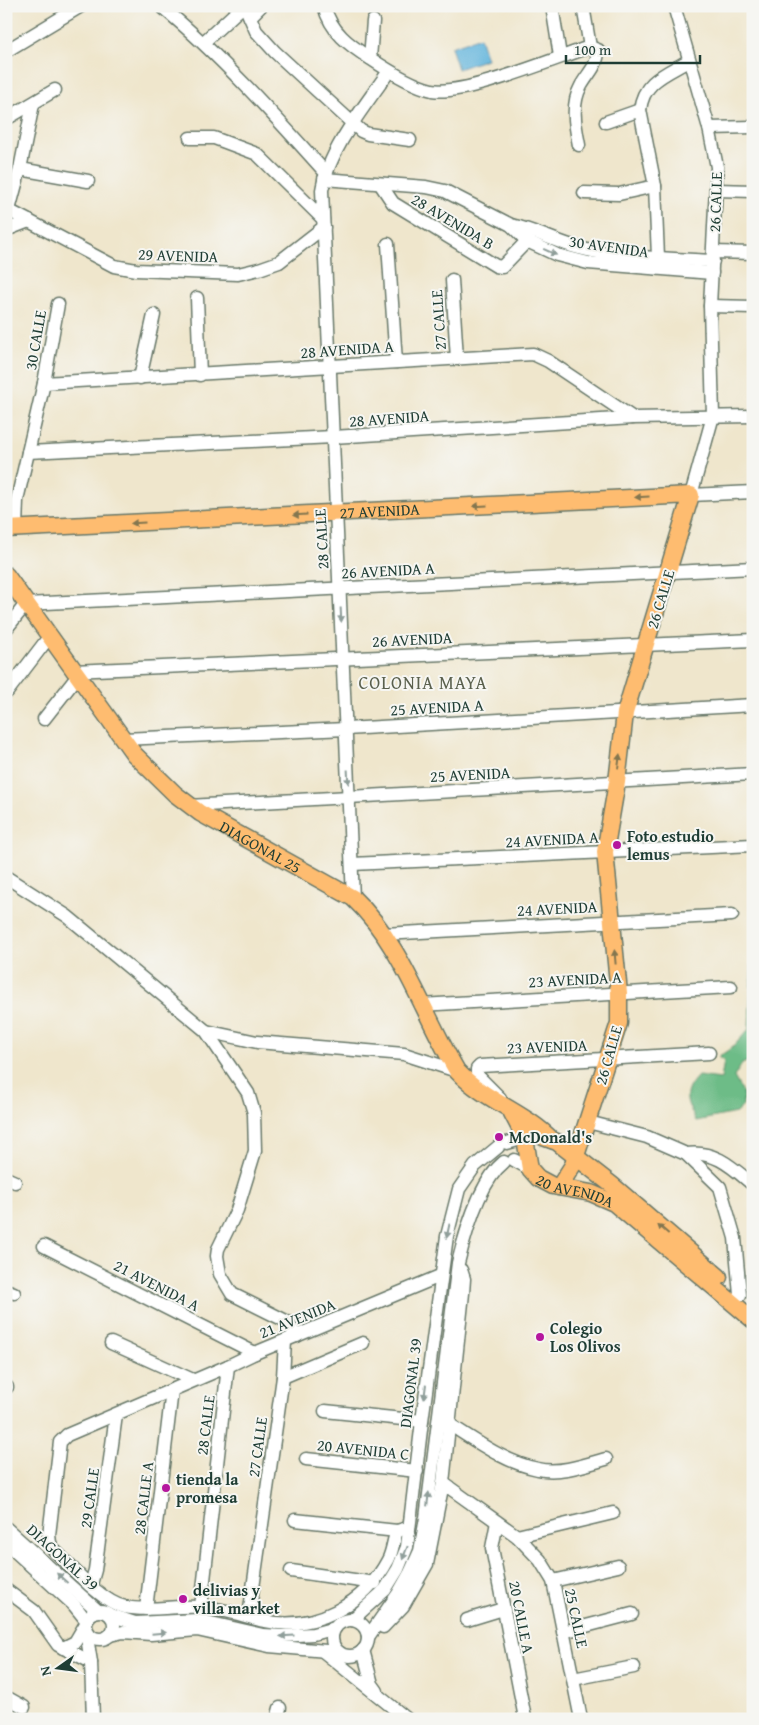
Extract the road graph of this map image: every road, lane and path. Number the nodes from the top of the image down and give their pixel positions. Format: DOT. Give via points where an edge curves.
graph roads {
  1 [pos="81,6"];
  2 [pos="162,6"];
  3 [pos="172,6"];
  4 [pos="261,6"];
  5 [pos="324,6"];
  6 [pos="552,6"];
  7 [pos="583,6"];
  8 [pos="674,6"];
  9 [pos="246,10"];
  10 [pos="373,21"];
  11 [pos="207,39"];
  12 [pos="590,47"];
  13 [pos="6,51"];
  14 [pos="560,56"];
  15 [pos="370,58"];
  16 [pos="688,61"];
  17 [pos="389,71"];
  18 [pos="55,90"];
  19 [pos="33,104"];
  20 [pos="640,110"];
  21 [pos="6,119"];
  22 [pos="606,122"];
  23 [pos="354,123"];
  24 [pos="285,127"];
  25 [pos="753,127"];
  26 [pos="709,128"];
  27 [pos="190,138"];
  28 [pos="410,140"];
  29 [pos="579,145"];
  30 [pos="20,169"];
  31 [pos="324,175"];
  32 [pos="88,182"];
  33 [pos="381,185"];
  34 [pos="655,186"];
  35 [pos="717,190"];
  36 [pos="753,190"];
  37 [pos="584,193"];
  38 [pos="8,209"];
  39 [pos="30,221"];
  40 [pos="323,223"];
  41 [pos="510,225"];
  42 [pos="6,230"];
  43 [pos="527,241"];
  44 [pos="388,244"];
  45 [pos="753,253"];
  46 [pos="658,257"];
  47 [pos="713,262"];
  48 [pos="452,280"];
  49 [pos="196,298"];
  50 [pos="58,304"];
  51 [pos="710,306"];
  52 [pos="753,307"];
  53 [pos="154,315"];
  54 [pos="457,359"];
  55 [pos="396,362"];
  56 [pos="330,367"];
  57 [pos="200,375"];
  58 [pos="140,378"];
  59 [pos="44,383"];
  60 [pos="713,416"];
  61 [pos="753,416"];
  62 [pos="633,418"];
  63 [pos="333,438"];
  64 [pos="28,452"];
  65 [pos="753,492"];
  66 [pos="691,495"];
  67 [pos="336,514"];
  68 [pos="11,529"];
  69 [pos="753,568"];
  70 [pos="668,570"];
  71 [pos="6,575"];
  72 [pos="340,589"];
  73 [pos="26,604"];
  74 [pos="6,629"];
  75 [pos="50,637"];
  76 [pos="753,640"];
  77 [pos="646,645"];
  78 [pos="343,659"];
  79 [pos="75,674"];
  80 [pos="7,692"];
  81 [pos="753,705"];
  82 [pos="625,713"];
  83 [pos="44,719"];
  84 [pos="346,729"];
  85 [pos="123,739"];
  86 [pos="753,774"];
  87 [pos="617,782"];
  88 [pos="349,797"];
  89 [pos="189,806"];
  90 [pos="753,845"];
  91 [pos="605,852"];
  92 [pos="352,864"];
  93 [pos="6,877"];
  94 [pos="353,898"];
  95 [pos="732,915"];
  96 [pos="612,922"];
  97 [pos="384,934"];
  98 [pos="731,987"];
  99 [pos="619,993"];
  100 [pos="421,1005"];
  101 [pos="206,1031"];
  102 [pos="709,1053"];
  103 [pos="608,1060"];
  104 [pos="457,1070"];
  105 [pos="512,1113"];
  106 [pos="588,1122"];
  107 [pos="525,1138"];
  108 [pos="552,1140"];
  109 [pos="686,1154"];
  110 [pos="576,1156"];
  111 [pos="530,1169"];
  112 [pos="467,1178"];
  113 [pos="751,1183"];
  114 [pos="559,1187"];
  115 [pos="484,1190"];
  116 [pos="454,1207"];
  117 [pos="474,1214"];
  118 [pos="44,1246"];
  119 [pos="458,1263"];
  120 [pos="440,1276"];
  121 [pos="414,1287"];
  122 [pos="740,1295"];
  123 [pos="437,1301"];
  124 [pos="753,1306"];
  125 [pos="753,1320"];
  126 [pos="297,1336"];
  127 [pos="285,1341"];
  128 [pos="111,1343"];
  129 [pos="363,1343"];
  130 [pos="255,1352"];
  131 [pos="228,1366"];
  132 [pos="283,1377"];
  133 [pos="193,1380"];
  134 [pos="172,1390"];
  135 [pos="325,1410"];
  136 [pos="116,1415"];
  137 [pos="422,1421"];
  138 [pos="449,1424"];
  139 [pos="306,1459"];
  140 [pos="606,1459"];
  141 [pos="417,1470"];
  142 [pos="443,1483"];
  143 [pos="613,1513"];
  144 [pos="295,1520"];
  145 [pos="497,1522"];
  146 [pos="411,1526"];
  147 [pos="6,1528"];
  148 [pos="397,1531"];
  149 [pos="49,1534"];
  150 [pos="518,1536"];
  151 [pos="6,1543"];
  152 [pos="618,1566"];
  153 [pos="291,1571"];
  154 [pos="553,1581"];
  155 [pos="375,1582"];
  156 [pos="91,1584"];
  157 [pos="6,1590"];
  158 [pos="201,1607"];
  159 [pos="146,1609"];
  160 [pos="503,1609"];
  161 [pos="104,1613"];
  162 [pos="632,1614"];
  163 [pos="249,1616"];
  164 [pos="352,1620"];
  165 [pos="467,1620"];
  166 [pos="86,1626"];
  167 [pos="335,1628"];
  168 [pos="563,1632"];
  169 [pos="107,1637"];
  170 [pos="366,1643"];
  171 [pos="63,1648"];
  172 [pos="324,1652"];
  173 [pos="341,1654"];
  174 [pos="91,1662"];
  175 [pos="634,1667"];
  176 [pos="352,1674"];
  177 [pos="573,1679"];
  178 [pos="6,1697"];
  179 [pos="385,1700"];
  180 [pos="24,1707"];
  181 [pos="525,1718"];
  182 [pos="93,1719"];
  183 [pos="407,1719"];
  184 [pos="581,1719"];
  1 -- 13 [label="street"];
  2 -- 24 [label="street" via="186,26"];
  3 -- 11 [label="street"];
  4 -- 9 [label="street"];
  5 -- 15 [label="street" via="328,21 348,45"];
  6 -- 14 [label="street"];
  7 -- 12 [label="street"];
  8 -- 16 [label="street, 26 CALLE"];
  9 -- 11 [label="street"];
  9 -- 23 [label="street" via="256,31 275,52"];
  10 -- 15 [label="street"];
  11 -- 24 [label="street" via="285,116"];
  12 -- 14 [label="street"];
  12 -- 29 [label="street" via="598,50 598,61 580,87 574,108"];
  14 -- 17 [label="street" via="458,89 432,90"];
  15 -- 17 [label="street"];
  16 -- 20 [label="street" via="648,87 641,99"];
  16 -- 26 [label="street, 26 CALLE"];
  17 -- 23 [label="street"];
  18 -- 19 [label="street"];
  19 -- 21 [label="street"];
  19 -- 30 [label="street"];
  20 -- 22 [label="street"];
  20 -- 34 [label="street"];
  23 -- 28 [label="street" via="368,134"];
  23 -- 31 [label="street"];
  24 -- 31 [label="street"];
  25 -- 26 [label="street"];
  26 -- 35 [label="street, 26 CALLE" via="717,167"];
  27 -- 40 [label="street" via="214,138 257,154"];
  30 -- 32 [label="street"];
  30 -- 38 [label="street"];
  31 -- 33 [label="street, 30 AVENIDA"];
  31 -- 40 [label="street, 28 CALLE"];
  33 -- 41 [label="street, 30 AVENIDA" via="445,191"];
  33 -- 43 [label="street, 28 AVENIDA B" via="388,200 496,266 502,267"];
  34 -- 37 [label="street" via="619,194"];
  34 -- 46 [label="street"];
  35 -- 36 [label="street"];
  35 -- 47 [label="street, 26 CALLE"];
  38 -- 39 [label="street, 29 AVENIDA"];
  39 -- 40 [label="street, 29 AVENIDA" via="114,266 136,270 238,274 279,262"];
  39 -- 42 [label="street"];
  40 -- 56 [label="street, 28 CALLE"];
  41 -- 43 [label="street, 30 AVENIDA"];
  41 -- 46 [label="street, 30 AVENIDA" via="532,229 580,248"];
  43 -- 47 [label="street, 30 AVENIDA, one-way" via="557,255 588,263"];
  44 -- 55 [label="street"];
  45 -- 47 [label="street"];
  46 -- 47 [label="street, 30 AVENIDA"];
  47 -- 51 [label="street, 26 CALLE"];
  48 -- 54 [label="street, 27 CALLE"];
  49 -- 57 [label="street"];
  50 -- 59 [label="street, 30 CALLE"];
  51 -- 52 [label="street"];
  51 -- 60 [label="street, 26 CALLE"];
  53 -- 58 [label="street"];
  54 -- 55 [label="street, 28 AVENIDA A"];
  54 -- 62 [label="street, 28 AVENIDA A" via="533,354"];
  55 -- 56 [label="street, 28 AVENIDA A"];
  56 -- 57 [label="street, 28 AVENIDA A"];
  56 -- 63 [label="street, 28 CALLE"];
  57 -- 58 [label="street, 28 AVENIDA A"];
  58 -- 59 [label="street, 28 AVENIDA A"];
  59 -- 64 [label="street, 30 CALLE"];
  60 -- 61 [label="street, 28 AVENIDA"];
  60 -- 62 [label="street, 28 AVENIDA"];
  60 -- 66 [label="street, 26 CALLE"];
  62 -- 63 [label="street, 28 AVENIDA"];
  63 -- 64 [label="street, 28 AVENIDA"];
  63 -- 67 [label="street, 28 CALLE"];
  64 -- 68 [label="street, 30 CALLE"];
  65 -- 66 [label="street, 27 AVENIDA"];
  66 -- 67 [label="main road, 27 AVENIDA, one-way"];
  66 -- 70 [label="main road, 26 CALLE"];
  67 -- 68 [label="main road, 27 AVENIDA, one-way"];
  67 -- 72 [label="street, 28 CALLE"];
  69 -- 70 [label="street, 26 AVENIDA A"];
  70 -- 72 [label="street, 26 AVENIDA A"];
  70 -- 77 [label="main road, 26 CALLE"];
  71 -- 73 [label="main road, DIAGONAL 25"];
  72 -- 73 [label="street, 26 AVENIDA A"];
  72 -- 78 [label="street, 28 CALLE, one-way"];
  73 -- 74 [label="street"];
  73 -- 75 [label="main road, DIAGONAL 25"];
  75 -- 79 [label="main road, DIAGONAL 25"];
  75 -- 80 [label="street"];
  76 -- 77 [label="street, 26 AVENIDA"];
  77 -- 78 [label="street, 26 AVENIDA"];
  77 -- 82 [label="main road, 26 CALLE"];
  78 -- 79 [label="street, 26 AVENIDA"];
  78 -- 84 [label="street, 28 CALLE"];
  79 -- 83 [label="street"];
  79 -- 85 [label="main road, DIAGONAL 25"];
  81 -- 82 [label="street, 25 AVENIDA A"];
  82 -- 84 [label="street, 25 AVENIDA A"];
  87 -- 82 [label="main road, 26 CALLE, one-way"];
  84 -- 85 [label="street, 25 AVENIDA A"];
  84 -- 88 [label="street, 28 CALLE, one-way"];
  85 -- 89 [label="main road, DIAGONAL 25" via="144,764"];
  86 -- 87 [label="street, 25 AVENIDA"];
  87 -- 88 [label="street, 25 AVENIDA"];
  87 -- 91 [label="main road, 26 CALLE"];
  88 -- 89 [label="street, 25 AVENIDA"];
  88 -- 92 [label="street, 28 CALLE"];
  89 -- 94 [label="main road, DIAGONAL 25"];
  90 -- 91 [label="street, 24 AVENIDA A"];
  91 -- 92 [label="street, 24 AVENIDA A"];
  91 -- 96 [label="main road, 26 CALLE"];
  92 -- 94 [label="street, 28 CALLE"];
  93 -- 101 [label="street" via="66,916"];
  94 -- 97 [label="main road, DIAGONAL 25"];
  95 -- 96 [label="street, 24 AVENIDA"];
  96 -- 97 [label="street, 24 AVENIDA"];
  99 -- 96 [label="main road, 26 CALLE, one-way"];
  97 -- 100 [label="main road, DIAGONAL 25"];
  98 -- 99 [label="street, 23 AVENIDA A"];
  99 -- 100 [label="street, 23 AVENIDA A"];
  99 -- 103 [label="main road, 26 CALLE" via="619,1023"];
  100 -- 104 [label="main road, DIAGONAL 25"];
  101 -- 104 [label="street" via="257,1042 404,1054"];
  101 -- 126 [label="street" via="248,1093 255,1126 255,1151 237,1210 217,1253 220,1274 232,1294 286,1321"];
  102 -- 103 [label="street, 23 AVENIDA"];
  103 -- 105 [label="street, 23 AVENIDA" via="482,1065 477,1074"];
  103 -- 106 [label="main road, 26 CALLE"];
  104 -- 105 [label="main road, DIAGONAL 25" via="469,1083"];
  105 -- 107 [label="main road, DIAGONAL 25"];
  105 -- 108 [label="main road, DIAGONAL 25" via="541,1128"];
  106 -- 109 [label="street" via="647,1137"];
  106 -- 110 [label="main road, 26 CALLE"];
  107 -- 108 [label="main road, 20 AVENIDA"];
  107 -- 111 [label="main road, 20 AVENIDA"];
  107 -- 112 [label="street, DIAGONAL 39" via="502,1145 482,1159"];
  108 -- 110 [label="main road, 20 AVENIDA"];
  109 -- 113 [label="street" via="699,1152 724,1160"];
  109 -- 122 [label="street" via="720,1187 734,1238"];
  110 -- 114 [label="main road, 26 CALLE" via="570,1173"];
  122 -- 110 [label="main road, 20 AVENIDA, one-way"];
  111 -- 114 [label="main road, 20 AVENIDA" via="542,1182"];
  111 -- 115 [label="street, DIAGONAL 39" via="509,1161 496,1170"];
  112 -- 115 [label="street"];
  112 -- 116 [label="street, DIAGONAL 39"];
  114 -- 125 [label="main road, 20 AVENIDA" via="591,1193 614,1203"];
  115 -- 117 [label="street, DIAGONAL 39"];
  116 -- 117 [label="street"];
  116 -- 120 [label="street, DIAGONAL 39, one-way"];
  117 -- 119 [label="street, DIAGONAL 39"];
  118 -- 130 [label="street, 21 AVENIDA A"];
  119 -- 138 [label="street" via="464,1286"];
  170 -- 119 [label="street, DIAGONAL 39, one-way" via="398,1594 420,1551"];
  120 -- 121 [label="street, 21 AVENIDA"];
  120 -- 123 [label="street, DIAGONAL 39"];
  121 -- 123 [label="street" via="427,1290"];
  121 -- 126 [label="street, 21 AVENIDA"];
  122 -- 124 [label="main road, 20 AVENIDA"];
  123 -- 137 [label="street, DIAGONAL 39, one-way"];
  126 -- 127 [label="street, 21 AVENIDA"];
  127 -- 130 [label="street, 21 AVENIDA"];
  127 -- 132 [label="street, 27 CALLE"];
  128 -- 133 [label="street"];
  129 -- 132 [label="street"];
  130 -- 131 [label="street, 21 AVENIDA"];
  131 -- 133 [label="street, 21 AVENIDA"];
  131 -- 158 [label="street, 28 CALLE"];
  132 -- 163 [label="street, 27 CALLE"];
  133 -- 134 [label="street, 21 AVENIDA"];
  134 -- 136 [label="street, 21 AVENIDA"];
  134 -- 159 [label="street, 28 CALLE A"];
  135 -- 137 [label="street"];
  136 -- 149 [label="street, 21 AVENIDA" via="67,1435 60,1442"];
  136 -- 156 [label="street, 29 CALLE"];
  137 -- 141 [label="street, DIAGONAL 39"];
  138 -- 140 [label="street" via="512,1461 539,1470 572,1468"];
  138 -- 142 [label="street"];
  139 -- 141 [label="street, 20 AVENIDA C"];
  141 -- 146 [label="street, DIAGONAL 39"];
  142 -- 145 [label="street, 25 CALLE"];
  142 -- 170 [label="street" via="427,1564 403,1606 375,1639"];
  143 -- 150 [label="street"];
  144 -- 148 [label="street"];
  145 -- 150 [label="street, 25 CALLE"];
  145 -- 160 [label="street, 20 CALLE A" via="492,1548"];
  146 -- 148 [label="street"];
  146 -- 164 [label="street, DIAGONAL 39, one-way" via="408,1547 385,1590"];
  161 -- 147 [label="street, DIAGONAL 39, one-way"];
  148 -- 155 [label="street, DIAGONAL 39" via="390,1558"];
  149 -- 156 [label="street, DIAGONAL 39" via="54,1550"];
  150 -- 154 [label="street, 25 CALLE" via="540,1560"];
  151 -- 166 [label="street, DIAGONAL 39" via="68,1599"];
  152 -- 154 [label="street"];
  153 -- 155 [label="street"];
  154 -- 168 [label="street, 25 CALLE"];
  155 -- 163 [label="street, DIAGONAL 39" via="342,1608 313,1620 286,1623"];
  156 -- 159 [label="street, DIAGONAL 39" via="123,1607"];
  157 -- 171 [label="street" via="34,1610"];
  158 -- 159 [label="street, DIAGONAL 39"];
  158 -- 163 [label="street, DIAGONAL 39"];
  160 -- 165 [label="street"];
  160 -- 181 [label="street, 20 CALLE A"];
  161 -- 166 [label="street" via="91,1614"];
  167 -- 161 [label="street, DIAGONAL 39, one-way" via="313,1634 282,1636 198,1620 135,1622"];
  161 -- 169 [label="street" via="114,1625"];
  162 -- 168 [label="street"];
  164 -- 167 [label="street" via="345,1620"];
  164 -- 170 [label="street" via="363,1626"];
  166 -- 169 [label="street" via="96,1639"];
  166 -- 171 [label="street" via="75,1642"];
  166 -- 174 [label="street"];
  167 -- 173 [label="street" via="332,1640"];
  168 -- 177 [label="street, 25 CALLE"];
  169 -- 172 [label="street, one-way" via="123,1632 150,1634 197,1630 269,1646"];
  169 -- 174 [label="street" via="99,1644"];
  170 -- 173 [label="street" via="354,1656"];
  170 -- 179 [label="street" via="372,1684"];
  171 -- 174 [label="street"];
  172 -- 173 [label="street"];
  172 -- 176 [label="street"];
  173 -- 176 [label="street"];
  174 -- 182 [label="street"];
  175 -- 177 [label="street"];
  176 -- 179 [label="street"];
  177 -- 184 [label="street, 25 CALLE"];
  178 -- 180 [label="street"];
  179 -- 183 [label="street"];
}
